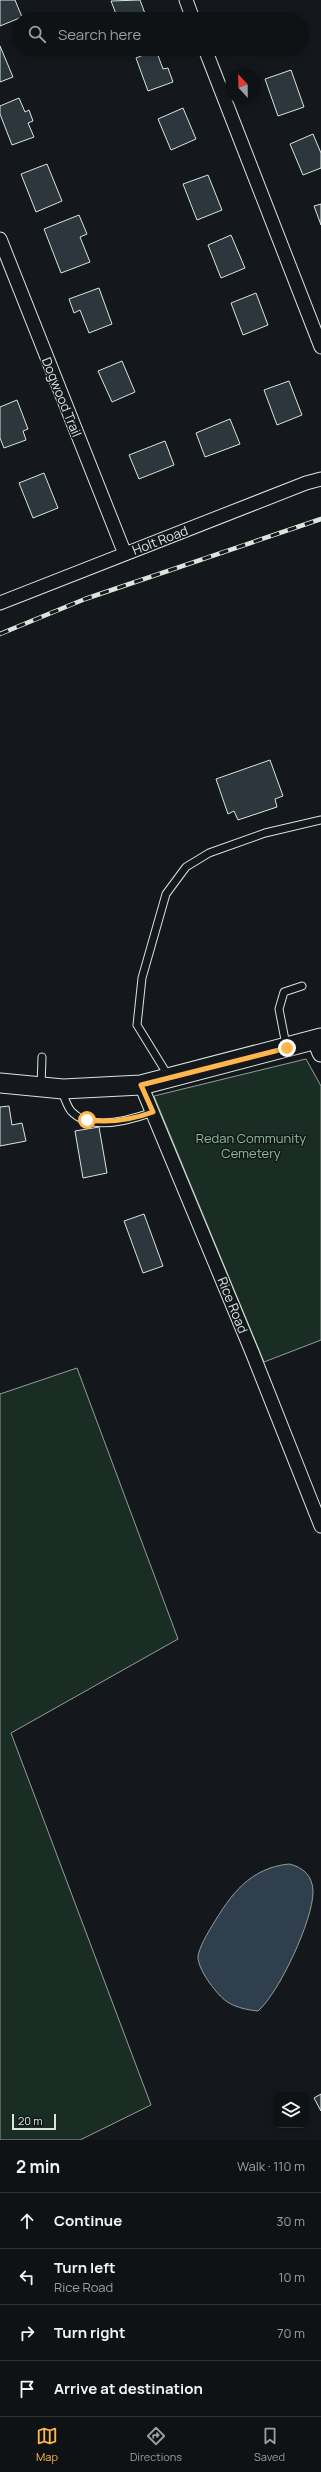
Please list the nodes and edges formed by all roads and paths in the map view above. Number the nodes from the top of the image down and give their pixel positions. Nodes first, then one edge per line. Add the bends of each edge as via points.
1 (186, 0) edge
2 (190, 12) edge
3 (208, 56) edge
4 (0, 240) edge
5 (321, 347) edge
6 (321, 479) edge
7 (125, 554) junction
8 (0, 603) edge
9 (321, 820) edge
10 (302, 986) dead end
11 (319, 1043) edge
12 (287, 1048) junction
13 (42, 1057) dead end
14 (171, 1079) junction
15 (0, 1082) edge
16 (141, 1085) junction
17 (41, 1087) junction
18 (61, 1089) junction
19 (153, 1112) junction
20 (321, 1526) edge

1 - 2 street
3 - 5 street
4 - 7 street, Dogwood Trail
6 - 7 street, Holt Road
7 - 8 street, Holt Road
9 - 14 lane via 265,833 209,853 186,867 166,894 142,978 137,1025
10 - 12 lane via 284,992 279,1009
11 - 12 main road
12 - 14 main road
13 - 17 lane
14 - 16 main road
15 - 17 main road
16 - 18 main road
16 - 19 street, Rice Road
17 - 18 main road
18 - 19 lane via 71,1111 87,1120 106,1122
19 - 20 street, Rice Road

